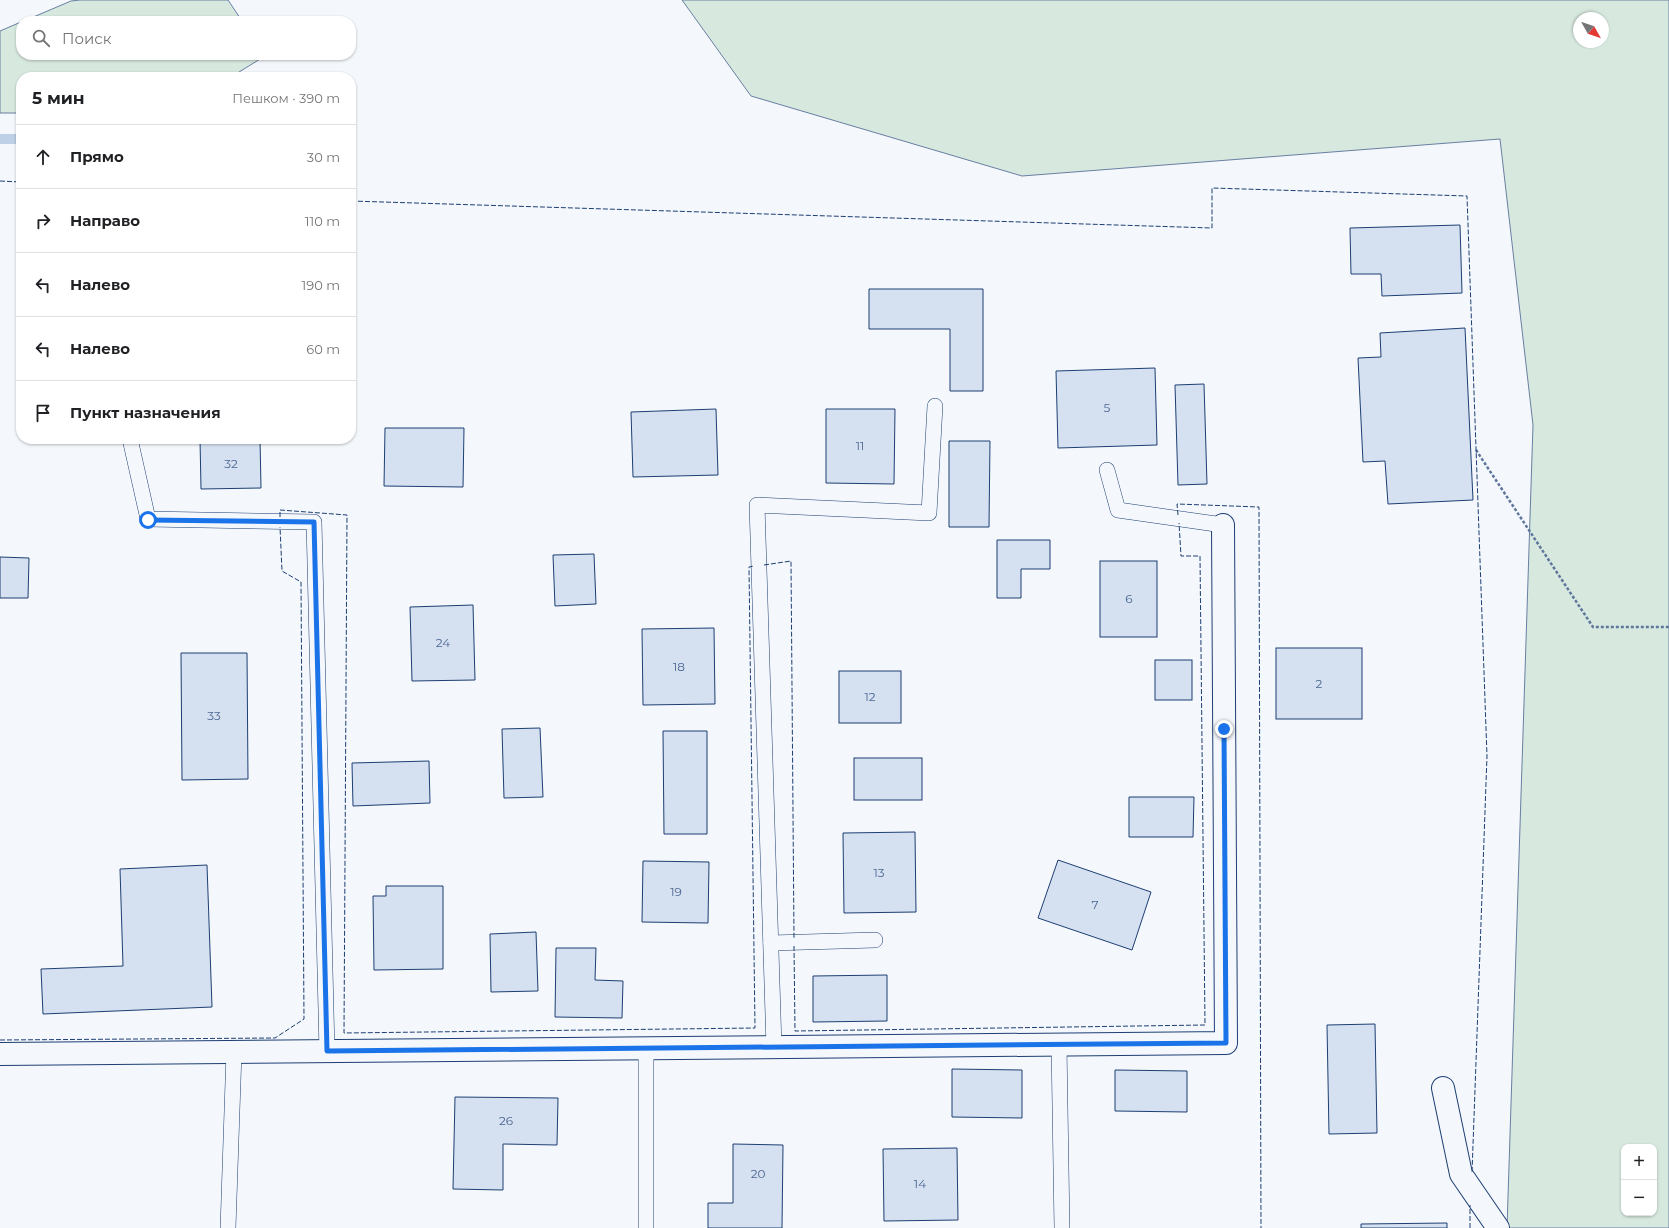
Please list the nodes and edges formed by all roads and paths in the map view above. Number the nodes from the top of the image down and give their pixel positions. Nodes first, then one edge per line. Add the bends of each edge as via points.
1 (935, 406) dead end
2 (131, 444) edge
3 (1476, 450) dead end
4 (1108, 470) dead end
5 (1223, 525) joint
6 (1669, 628) edge
7 (875, 940) dead end
8 (771, 943) junction
9 (1059, 1045) junction
10 (774, 1047) junction
11 (646, 1048) junction
12 (327, 1051) junction
13 (234, 1052) junction
14 (0, 1054) edge
15 (1443, 1088) dead end
16 (228, 1228) edge
17 (646, 1228) edge
18 (1062, 1228) edge
19 (1498, 1228) edge

1 - 8 lane via 928,513 757,505
2 - 12 lane via 148,520 314,522
3 - 6 path via 1593,627
4 - 5 lane via 1118,510
5 - 9 street via 1226,1043
7 - 8 lane
8 - 10 lane
9 - 10 street
9 - 18 lane
10 - 11 street
11 - 12 street
11 - 17 lane
12 - 13 street
13 - 14 street
13 - 16 lane
15 - 19 street via 1461,1174

